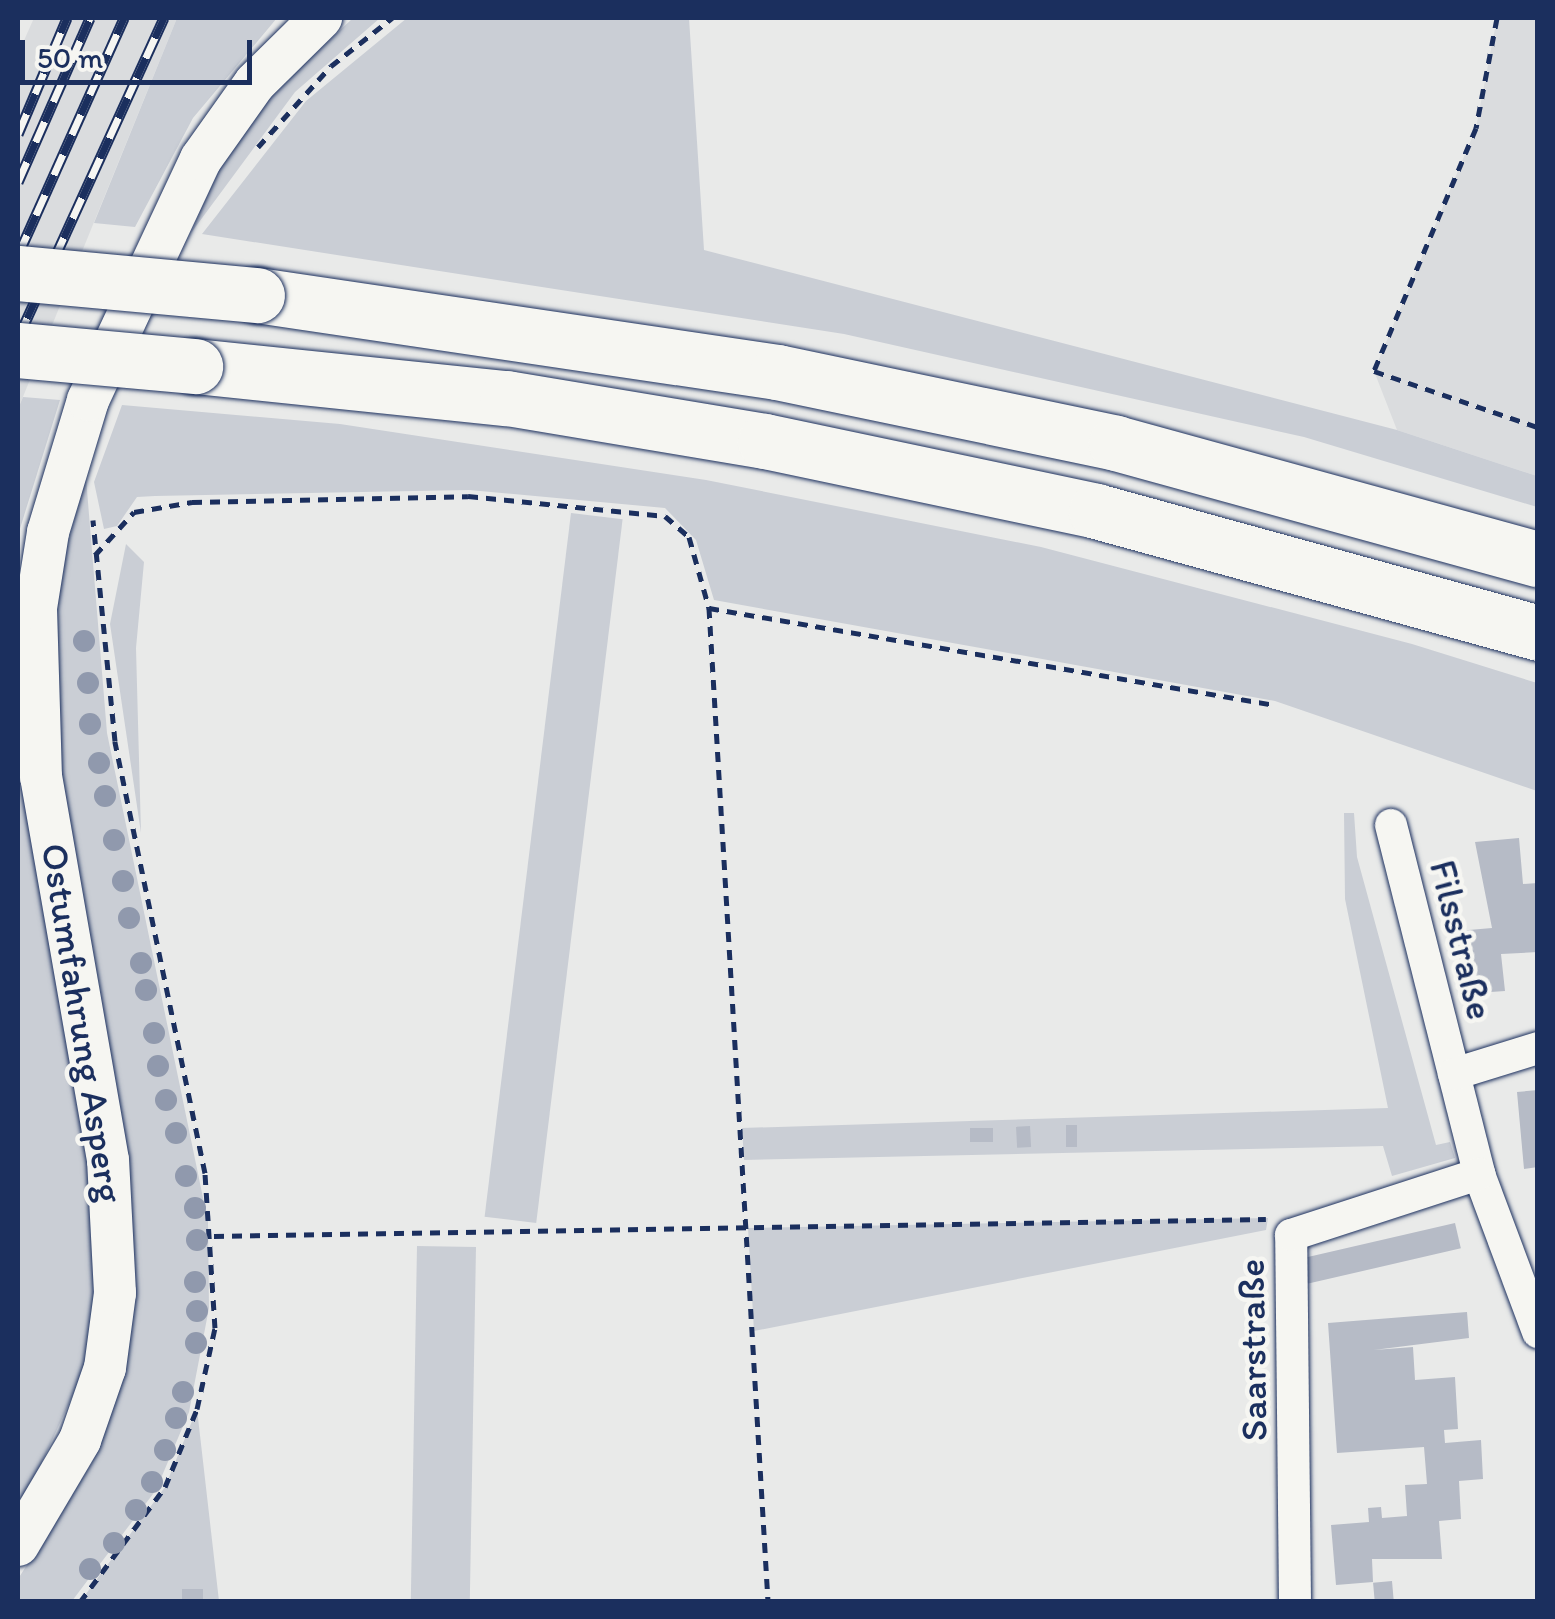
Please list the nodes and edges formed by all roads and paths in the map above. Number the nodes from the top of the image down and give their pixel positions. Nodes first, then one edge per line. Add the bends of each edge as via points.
1 (322, 18) edge
2 (392, 18) edge
3 (1497, 18) edge
4 (246, 164) dead end
5 (18, 274) edge
6 (18, 350) edge
7 (1538, 427) edge
8 (91, 500) dead end
9 (95, 555) junction
10 (1538, 559) edge
11 (709, 608) junction
12 (1538, 633) edge
13 (1275, 705) dead end
14 (1391, 825) dead end
15 (1538, 1048) edge
16 (1454, 1074) junction
17 (1479, 1174) junction
18 (748, 1228) junction
19 (1292, 1235) junction
20 (214, 1236) junction
21 (1538, 1332) edge
22 (18, 1545) edge
23 (80, 1602) edge
24 (768, 1602) edge
25 (1296, 1602) edge

1 - 22 street, Ostumfahrung Asperg via 254,83 193,174 88,400 48,532 36,608 42,777 108,1160 115,1293 94,1405
2 - 4 path via 331,66
3 - 7 path via 1476,128 1374,371
5 - 10 highway, bridge via 257,295 814,380 1116,443
6 - 12 highway, bridge via 507,398 765,440 1096,511
8 - 9 path
9 - 11 path via 150,504 468,496 666,516 688,537
9 - 20 path via 115,740
11 - 13 path
11 - 18 path
14 - 16 street, Filsstraße
15 - 16 street, Filsstraße
16 - 17 street, Filsstraße
17 - 19 street, Saarstraße
17 - 21 street, Filsstraße
18 - 19 path via 1268,1218
18 - 20 path
18 - 24 path
19 - 25 street, Saarstraße
20 - 23 path via 215,1328 198,1408 165,1487

